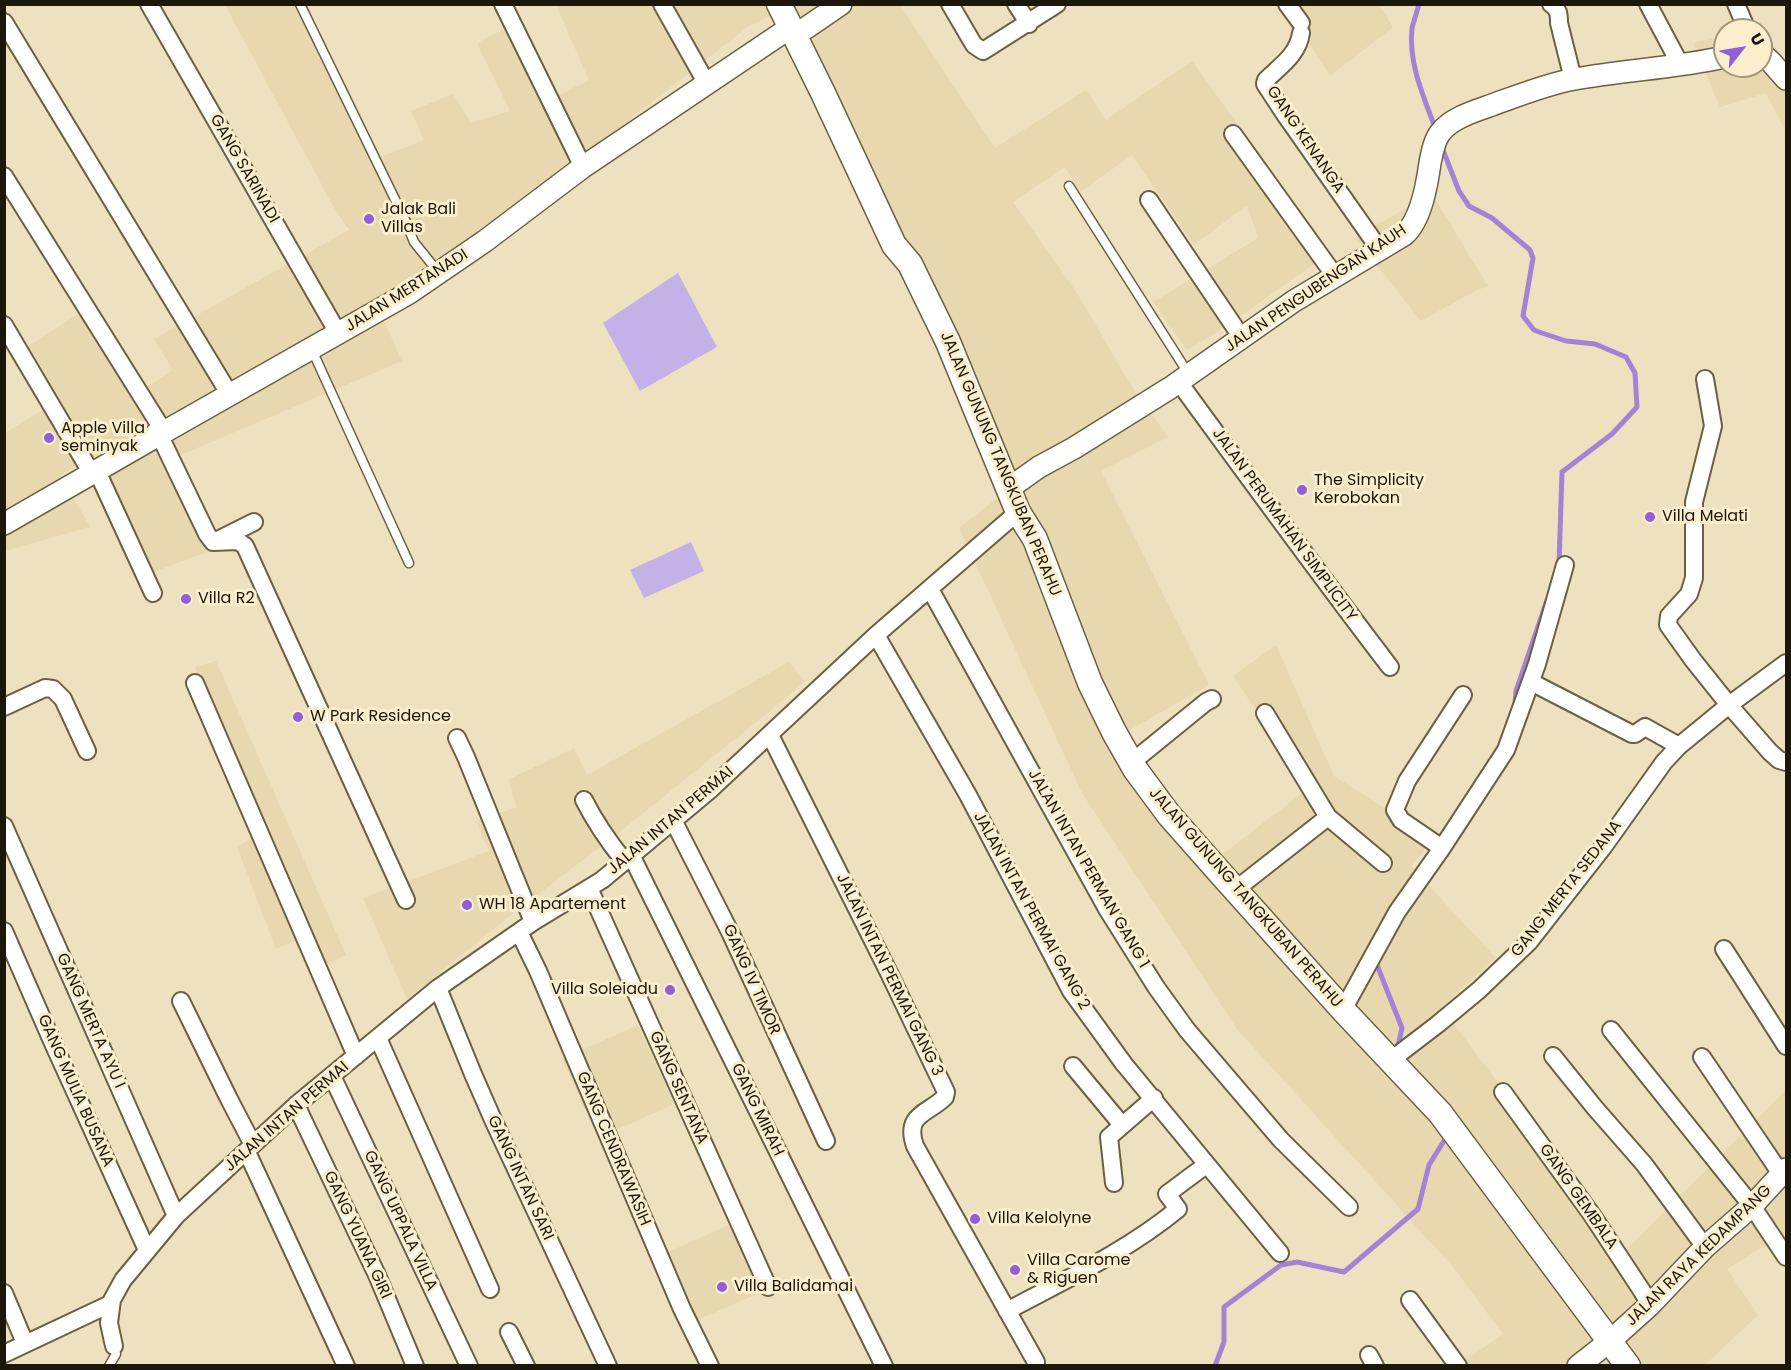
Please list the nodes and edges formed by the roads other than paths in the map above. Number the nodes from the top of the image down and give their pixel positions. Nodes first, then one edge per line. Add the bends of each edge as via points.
1 (149, 4) edge
2 (300, 4) edge
3 (503, 4) edge
4 (662, 4) edge
5 (779, 4) edge
6 (841, 4) edge
7 (950, 4) edge
8 (1016, 4) edge
9 (1057, 4) edge
10 (1287, 4) edge
11 (1551, 4) edge
12 (1648, 4) edge
13 (1736, 4) edge
14 (1742, 18) edge
15 (797, 20) edge
16 (4, 22) edge
17 (1029, 24) junction
18 (1713, 59) edge
19 (1773, 63) edge
20 (1681, 66) junction
21 (1573, 79) junction
22 (1786, 79) edge
23 (707, 84) junction
24 (1233, 134) dead end
25 (582, 168) junction
26 (4, 176) edge
27 (1069, 186) dead end
28 (1149, 200) dead end
29 (1380, 250) junction
30 (439, 273) junction
31 (1335, 276) junction
32 (4, 325) edge
33 (338, 333) junction
34 (1242, 338) junction
35 (312, 349) junction
36 (1183, 378) junction
37 (1705, 379) dead end
38 (230, 395) junction
39 (161, 432) junction
40 (94, 473) junction
41 (1008, 489) junction
42 (1018, 512) junction
43 (254, 522) dead end
44 (5, 523) edge
45 (213, 542) junction
46 (409, 563) dead end
47 (1565, 565) dead end
48 (930, 589) junction
49 (153, 593) dead end
50 (876, 635) junction
51 (1786, 663) edge
52 (1390, 667) dead end
53 (1532, 682) junction
54 (195, 683) dead end
55 (1463, 695) dead end
56 (1212, 699) dead end
57 (1729, 705) junction
58 (4, 707) edge
59 (1265, 713) dead end
60 (770, 735) junction
61 (457, 738) dead end
62 (1680, 746) junction
63 (87, 751) dead end
64 (1131, 762) junction
65 (1786, 762) edge
66 (584, 800) dead end
67 (1328, 816) junction
68 (673, 820) junction
69 (4, 826) edge
70 (1442, 848) junction
71 (627, 858) junction
72 (1383, 863) dead end
73 (589, 888) junction
74 (1235, 890) junction
75 (406, 900) dead end
76 (533, 922) junction
77 (4, 931) edge
78 (519, 932) junction
79 (1724, 949) dead end
80 (438, 988) junction
81 (181, 1001) dead end
82 (1343, 1010) junction
83 (1611, 1030) dead end
84 (378, 1038) junction
85 (1786, 1046) edge
86 (356, 1056) junction
87 (1553, 1056) dead end
88 (1702, 1057) dead end
89 (1391, 1060) junction
90 (1073, 1066) dead end
91 (332, 1076) junction
92 (1503, 1092) dead end
93 (1154, 1098) junction
94 (296, 1106) junction
95 (1122, 1125) junction
96 (826, 1141) dead end
97 (250, 1148) junction
98 (1206, 1165) junction
99 (1784, 1171) edge
100 (1114, 1183) dead end
101 (1752, 1206) junction
102 (1349, 1207) dead end
103 (176, 1216) junction
104 (1705, 1247) junction
105 (147, 1250) junction
106 (1280, 1253) dead end
107 (1786, 1257) edge
108 (768, 1287) dead end
109 (490, 1289) dead end
110 (4, 1293) edge
111 (1410, 1300) dead end
112 (110, 1304) junction
113 (1650, 1305) junction
114 (1007, 1311) junction
115 (510, 1332) dead end
116 (1610, 1341) junction
117 (26, 1343) junction
118 (115, 1350) junction
119 (4, 1354) edge
120 (1036, 1362) dead end
121 (110, 1365) edge
122 (121, 1365) edge
123 (346, 1365) edge
124 (415, 1365) edge
125 (469, 1365) edge
126 (526, 1365) edge
127 (608, 1365) edge
128 (710, 1365) edge
129 (884, 1365) edge
130 (1458, 1365) edge
131 (1578, 1365) edge
132 (1628, 1365) edge

1 - 33 street, GANG SARINADI
2 - 30 lane via 414,242
3 - 25 street
4 - 23 street
5 - 15 main road, JALAN GUNUNG TANGKUBAN PERAHU
6 - 15 street, JALAN MERTANADI
7 - 17 street via 974,45 983,51
8 - 17 street
9 - 17 street
10 - 29 street, GANG KENANGA via 1301,28 1300,39 1286,63 1265,84
11 - 21 street via 1559,15
12 - 20 street
13 - 14 street
15 - 23 street, JALAN MERTANADI
15 - 41 main road, JALAN GUNUNG TANGKUBAN PERAHU via 832,77
16 - 38 street
18 - 20 street, JALAN PENGUBENGAN KAUH
19 - 22 street
20 - 21 street, JALAN PENGUBENGAN KAUH
21 - 29 street, JALAN PENGUBENGAN KAUH via 1477,110 1447,126 1437,137 1426,186 1411,227
23 - 25 street, JALAN MERTANADI
24 - 31 street
25 - 30 street, JALAN MERTANADI
26 - 39 street
27 - 36 lane
28 - 34 street
29 - 31 street, JALAN PENGUBENGAN KAUH
30 - 33 street, JALAN MERTANADI
31 - 34 street, JALAN PENGUBENGAN KAUH
32 - 40 street
33 - 35 street, JALAN MERTANADI
34 - 36 street, JALAN PENGUBENGAN KAUH
35 - 38 street, JALAN MERTANADI
35 - 46 lane
36 - 41 street, JALAN PENGUBENGAN KAUH
36 - 52 street, JALAN PERUMAHAN SIMPLICITY via 1318,574
37 - 57 street via 1713,426 1694,502 1694,578 1689,594 1668,622
38 - 39 street, JALAN MERTANADI
39 - 40 street, JALAN MERTANADI
39 - 45 street
40 - 44 street, JALAN MERTANADI
40 - 49 street
41 - 42 main road, JALAN GUNUNG TANGKUBAN PERAHU
42 - 48 street, JALAN INTAN PERMAI
42 - 64 main road, JALAN GUNUNG TANGKUBAN PERAHU via 1035,539 1090,683
43 - 45 street
45 - 75 street via 238,541 245,546
47 - 53 street
48 - 50 street, JALAN INTAN PERMAI
48 - 102 street, JALAN INTAN PERMAN GANG 1 via 1107,909 1156,987 1187,1030 1281,1140
50 - 60 street, JALAN INTAN PERMAI
50 - 93 street, JALAN INTAN PERMAI GANG 2 via 968,795 1071,991
51 - 57 street, GANG MERTA SEDANA
53 - 62 street via 1632,734 1645,727
53 - 70 street via 1506,750
54 - 86 street
55 - 70 street via 1407,781 1395,810 1401,820
56 - 64 street
57 - 62 street, GANG MERTA SEDANA
57 - 65 street via 1770,752
58 - 63 street via 45,688 52,689 63,699
59 - 67 street
60 - 68 street, JALAN INTAN PERMAI
60 - 114 street, JALAN INTAN PERMAI GANG 3 via 946,1092 940,1102 918,1116 912,1137
61 - 76 street
62 - 89 street, GANG MERTA SEDANA via 1529,942 1479,990
64 - 74 main road, JALAN GUNUNG TANGKUBAN PERAHU via 1169,815
66 - 71 street, GANG MIRAH via 608,841
67 - 72 street
67 - 74 street
68 - 71 street, JALAN INTAN PERMAI
68 - 96 street, GANG IV TIMOR via 730,932
69 - 103 street, GANG MERTA AYU I
70 - 82 street via 1397,912
71 - 73 street, JALAN INTAN PERMAI
71 - 129 street, GANG MIRAH
73 - 76 street, JALAN INTAN PERMAI
73 - 108 street, GANG SENTANA
74 - 82 main road, JALAN GUNUNG TANGKUBAN PERAHU
76 - 78 street, JALAN INTAN PERMAI
77 - 105 street, GANG MULIA BUSANA
78 - 80 street, JALAN INTAN PERMAI
78 - 128 street, GANG CENDRAWASIH via 682,1309
79 - 85 street
80 - 84 street, JALAN INTAN PERMAI
80 - 127 street, GANG INTAN SARI via 494,1122
81 - 97 street
82 - 89 main road, JALAN GUNUNG TANGKUBAN PERAHU
83 - 101 street
84 - 86 street, JALAN INTAN PERMAI
84 - 109 street
86 - 91 street, JALAN INTAN PERMAI
87 - 104 street via 1644,1164
88 - 99 street
89 - 116 main road, JALAN GUNUNG TANGKUBAN PERAHU via 1440,1113
90 - 95 street
91 - 94 street, JALAN INTAN PERMAI
91 - 125 street, GANG UPPALA VILLA
92 - 113 street, GANG GEMBALA via 1592,1215
93 - 95 street
93 - 98 street, JALAN INTAN PERMAI GANG 2
94 - 97 street, JALAN INTAN PERMAI
94 - 124 street, GANG YUANA GIRI
95 - 100 street via 1109,1137
97 - 103 street, JALAN INTAN PERMAI
97 - 123 street
98 - 106 street, JALAN INTAN PERMAI GANG 2
98 - 114 street via 1167,1194 1179,1209 1156,1226
99 - 101 street, JALAN RAYA KEDAMPANG
101 - 104 street, JALAN RAYA KEDAMPANG
101 - 107 street
103 - 105 street, JALAN INTAN PERMAI
104 - 113 street, JALAN RAYA KEDAMPANG
105 - 112 street, JALAN INTAN PERMAI
110 - 117 street
111 - 130 street
112 - 117 street
112 - 118 street via 109,1323
113 - 116 street, JALAN RAYA KEDAMPANG
114 - 120 street, JALAN INTAN PERMAI GANG 3
115 - 126 street
116 - 131 street
116 - 132 main road, JALAN GUNUNG TANGKUBAN PERAHU
117 - 119 street
118 - 121 lane
118 - 122 lane

